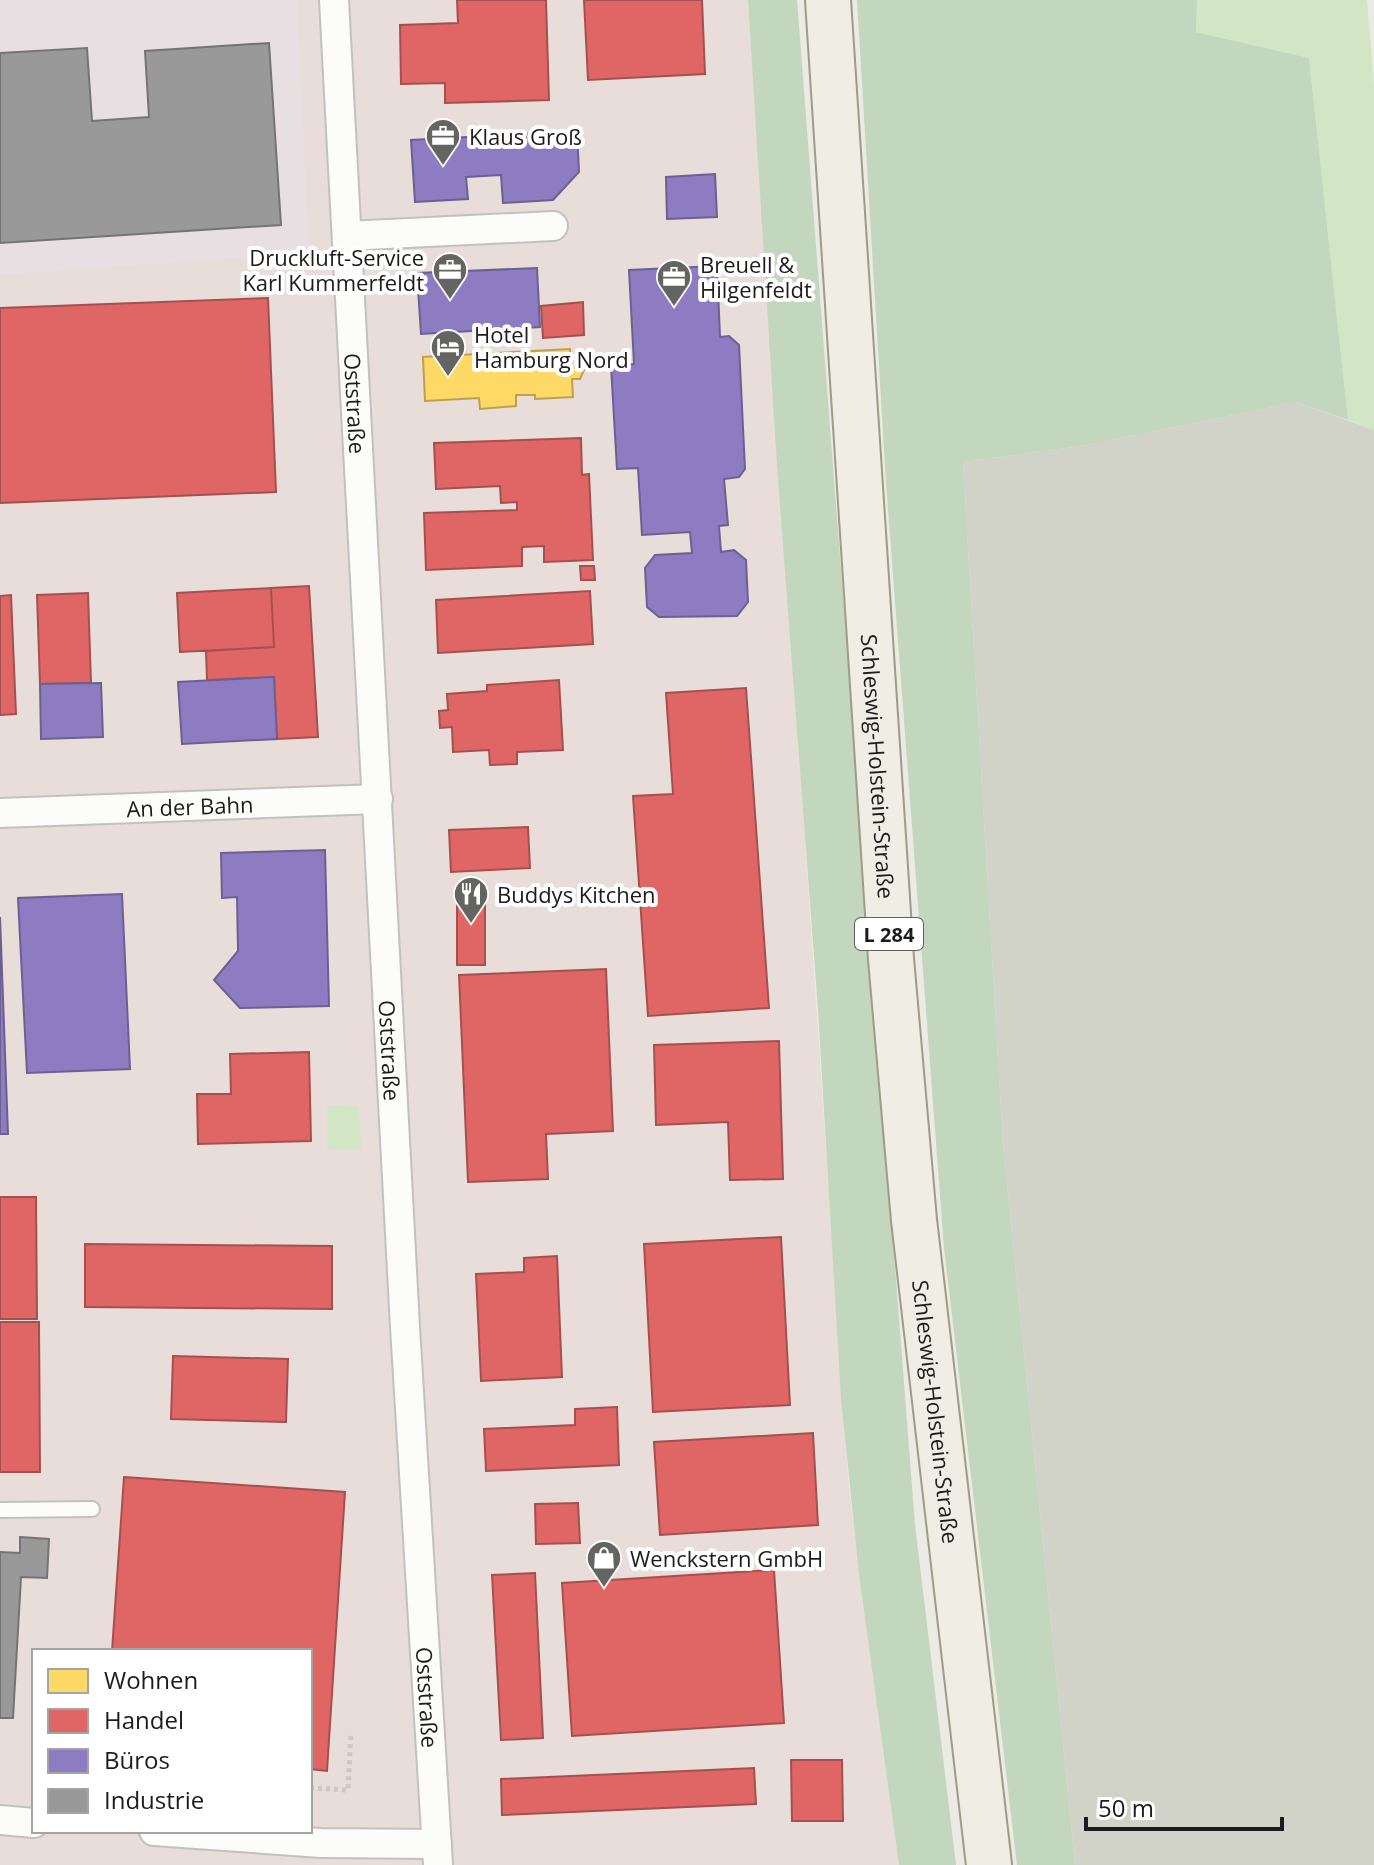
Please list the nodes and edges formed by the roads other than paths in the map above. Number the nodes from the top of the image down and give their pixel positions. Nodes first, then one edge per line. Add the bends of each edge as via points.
1 (334, 0) edge
2 (828, 0) edge
3 (553, 226) dead end
4 (347, 236) junction
5 (378, 799) junction
6 (0, 813) edge
7 (92, 1509) dead end
8 (0, 1510) edge
9 (0, 1820) edge
10 (32, 1823) edge
11 (182, 1833) edge
12 (438, 1854) edge
13 (989, 1865) edge

1 - 4 street, Oststraße
2 - 13 main road, Schleswig-Holstein-Straße / L 284 via 891,959 914,1220
3 - 4 street
4 - 5 street, Oststraße
5 - 6 street, An der Bahn
5 - 12 street, Oststraße
7 - 8 lane
9 - 10 street
11 - 12 street

